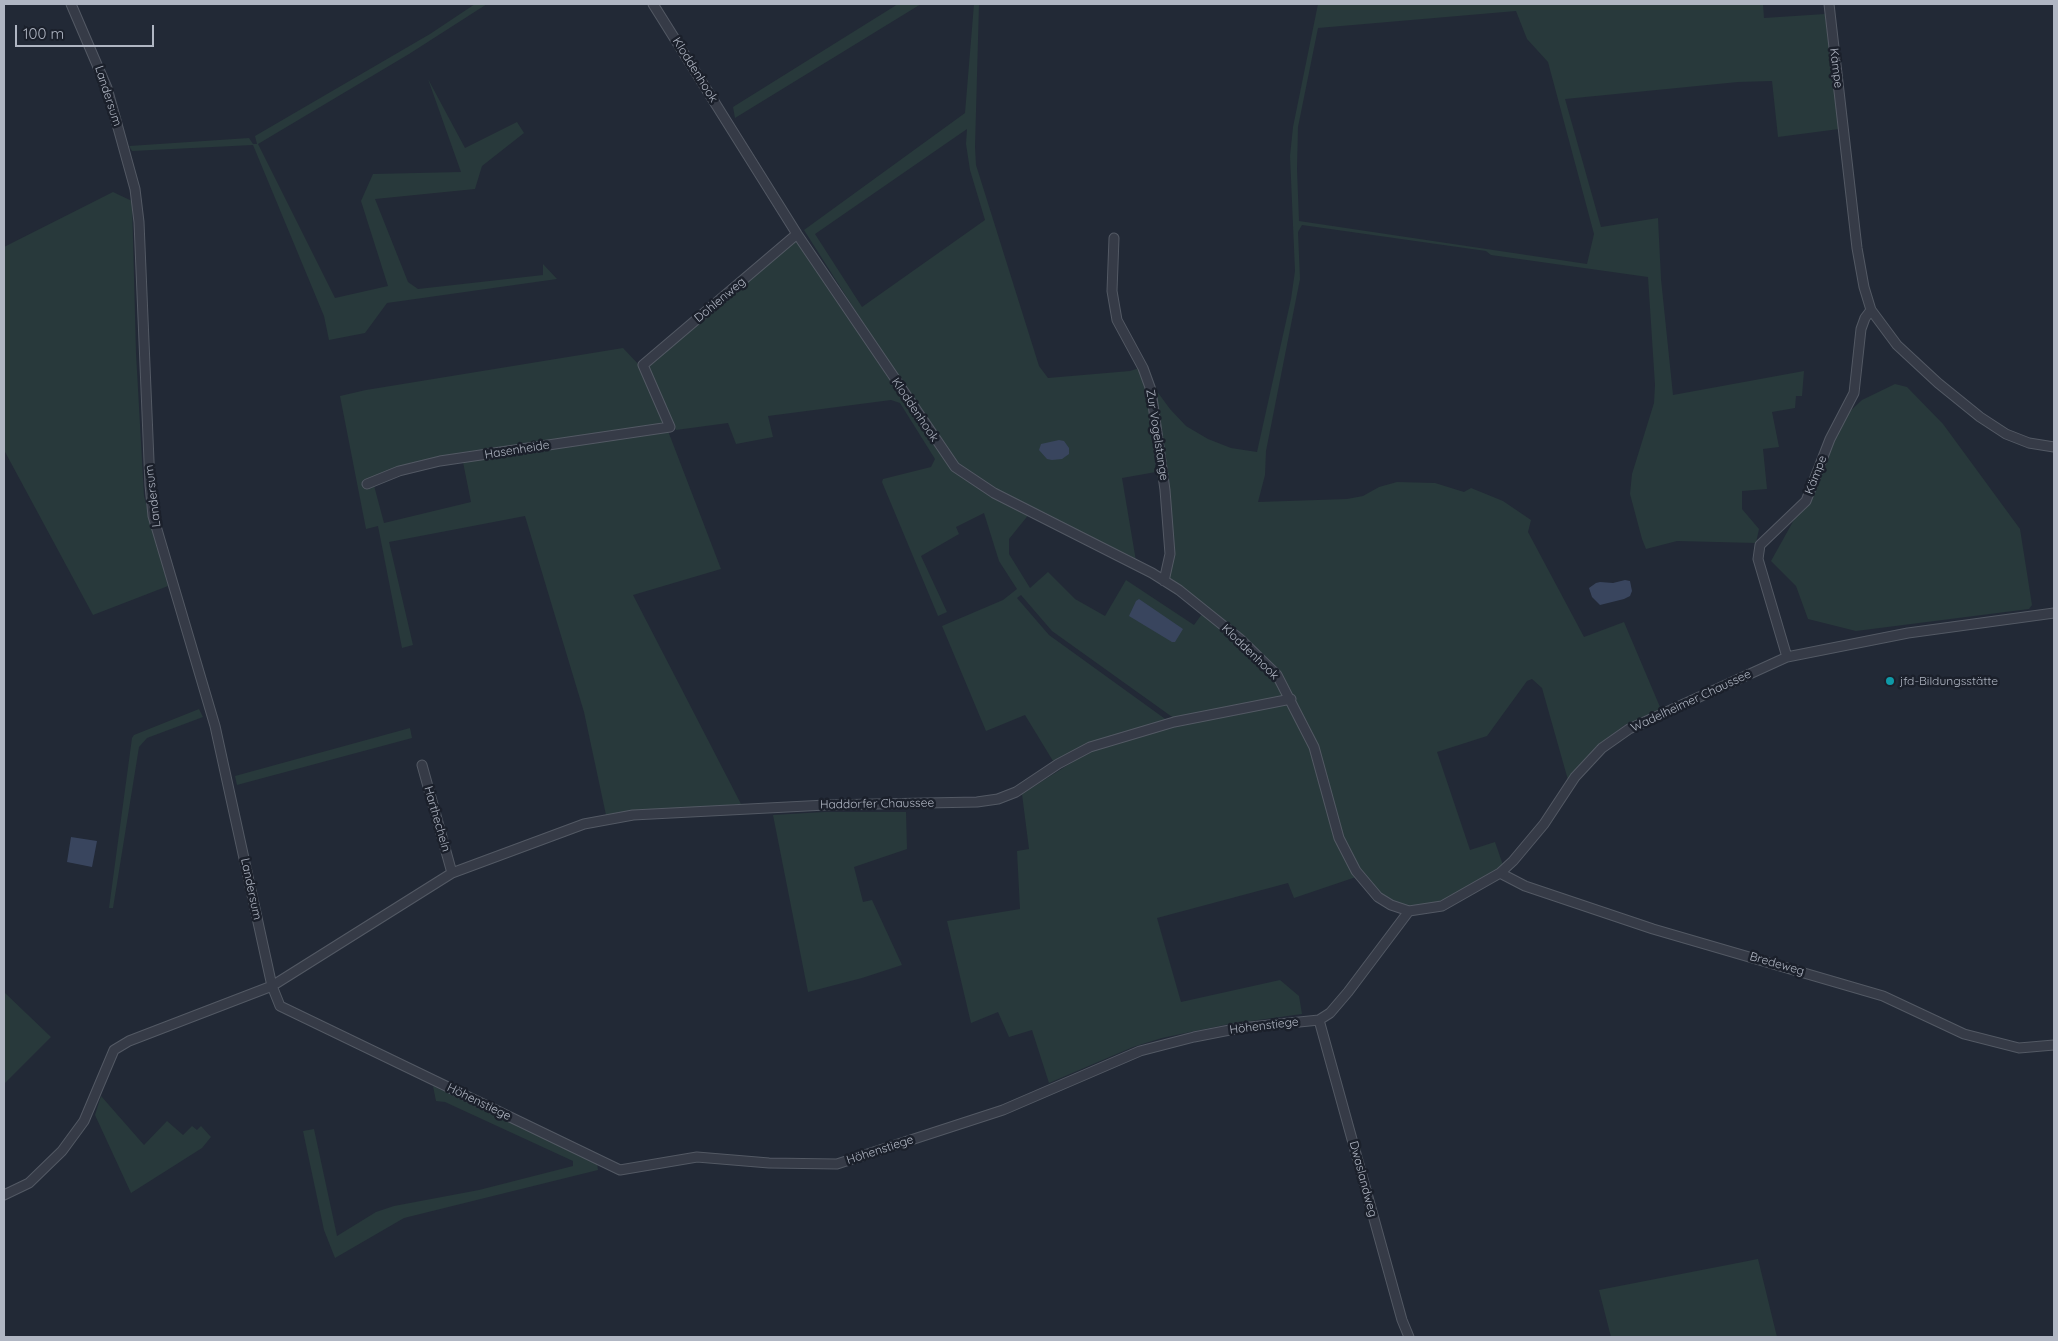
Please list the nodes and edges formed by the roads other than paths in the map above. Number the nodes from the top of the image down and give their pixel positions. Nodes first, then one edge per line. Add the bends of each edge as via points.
1 (71, 4) edge
2 (653, 4) edge
3 (1829, 4) edge
4 (797, 234) junction
5 (1114, 238) dead end
6 (1871, 310) junction
7 (670, 426) joint
8 (2054, 447) edge
9 (367, 484) dead end
10 (1164, 581) junction
11 (2054, 613) edge
12 (1787, 657) junction
13 (1291, 699) junction
14 (422, 765) dead end
15 (452, 873) junction
16 (1500, 873) junction
17 (1409, 911) junction
18 (272, 986) junction
19 (1319, 1020) junction
20 (2054, 1045) edge
21 (4, 1196) edge
22 (1409, 1337) edge

1 - 18 street, Landersum via 107,88 135,189 153,516 216,726
2 - 4 street, Kloddenhook
3 - 6 street, Kämpe via 1857,248
4 - 7 street, Dohlenweg via 643,365
4 - 10 street, Kloddenhook via 955,467 994,493
5 - 10 street, Zur Vogelstange via 1112,292 1117,320 1143,368 1153,399 1170,554
6 - 8 street, Kämpe via 1896,345 1980,417 2006,434
6 - 12 street, Kämpe via 1861,329 1854,393 1830,440 1806,501 1760,545 1758,559
7 - 9 street, Hasenheide via 440,462 399,471
10 - 13 street, Kloddenhook via 1240,639 1277,675
11 - 12 street, Wadelheimer Chaussee via 1908,634
12 - 16 street, Wadelheimer Chaussee via 1629,729 1602,748 1575,777 1544,824
13 - 15 street, Haddorfer Chaussee via 1174,722 1090,747 1016,792 998,799 634,815 584,824
13 - 17 street via 1314,747 1339,838 1356,871 1378,897
14 - 15 street, Harthecheln
15 - 18 street
16 - 17 street, Wadelheimer Chaussee via 1442,906
16 - 20 street, Bredeweg via 1525,886 1653,929 1883,996 1964,1034 2019,1048
17 - 19 street via 1348,992 1330,1013
18 - 19 street, Höhenstiege via 280,1006 620,1170 698,1157 837,1164 1003,1110 1147,1049 1240,1028
18 - 21 street via 129,1041 114,1050 84,1121 62,1152 29,1183
19 - 22 street, Dwaslandweg

